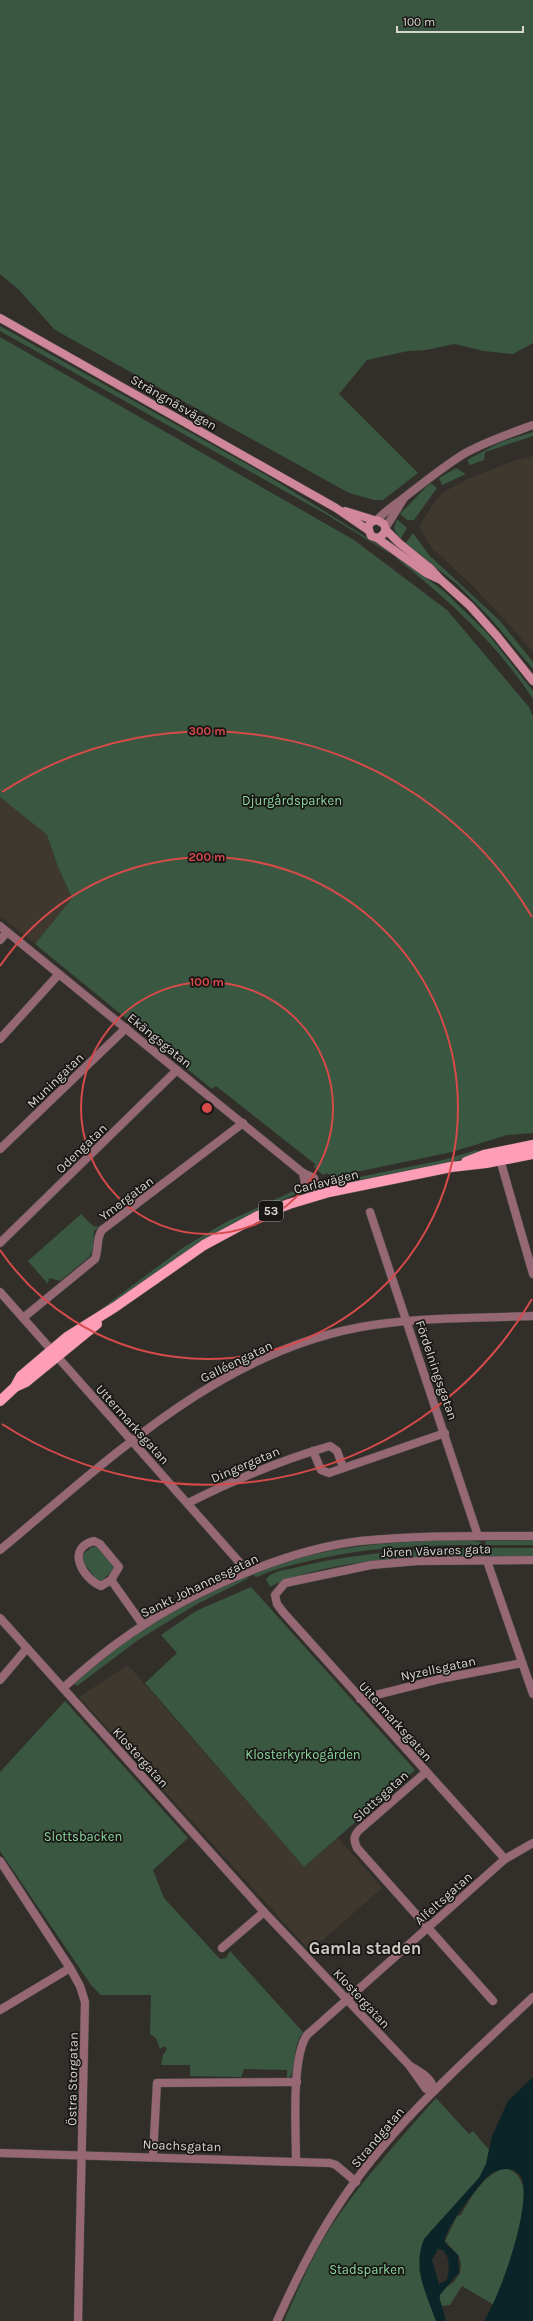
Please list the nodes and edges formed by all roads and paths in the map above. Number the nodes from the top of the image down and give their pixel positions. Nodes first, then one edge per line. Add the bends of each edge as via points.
1 (0, 318) edge
2 (533, 425) edge
3 (404, 498) junction
4 (336, 508) junction
5 (375, 520) junction
6 (386, 528) junction
7 (368, 530) junction
8 (377, 538) junction
9 (440, 579) junction
10 (533, 681) edge
11 (0, 926) edge
12 (7, 932) junction
13 (0, 940) edge
14 (59, 974) junction
15 (126, 1028) junction
16 (0, 1039) edge
17 (177, 1070) junction
18 (243, 1123) junction
19 (533, 1145) edge
20 (0, 1149) edge
21 (533, 1154) edge
22 (499, 1156) junction
23 (313, 1196) junction
24 (370, 1212) dead end
25 (0, 1243) edge
26 (533, 1274) edge
27 (0, 1292) edge
28 (533, 1316) edge
29 (23, 1318) junction
30 (408, 1322) junction
31 (54, 1353) junction
32 (0, 1400) edge
33 (445, 1433) junction
34 (132, 1442) junction
35 (313, 1451) junction
36 (343, 1467) junction
37 (188, 1503) junction
38 (478, 1536) junction
39 (533, 1536) edge
40 (0, 1550) edge
41 (533, 1560) edge
42 (488, 1561) junction
43 (248, 1572) junction
44 (110, 1580) junction
45 (275, 1595) joint
46 (0, 1618) edge
47 (143, 1625) junction
48 (27, 1648) junction
49 (522, 1662) junction
50 (0, 1680) edge
51 (63, 1688) junction
52 (533, 1694) edge
53 (360, 1699) junction
54 (426, 1772) junction
55 (533, 1843) edge
56 (505, 1859) junction
57 (0, 1862) edge
58 (264, 1912) junction
59 (428, 1927) junction
60 (222, 1948) dead end
61 (70, 1968) junction
62 (533, 1997) edge
63 (347, 2001) junction
64 (493, 2001) dead end
65 (0, 2010) edge
66 (296, 2082) junction
67 (434, 2091) junction
68 (0, 2153) edge
69 (83, 2155) junction
70 (153, 2156) junction
71 (296, 2161) junction
72 (356, 2182) junction
73 (78, 2321) edge
74 (277, 2321) edge

1 - 4 main road, Strängnäsvägen
2 - 3 street via 463,454 427,478
3 - 5 street via 396,501
3 - 6 street
4 - 5 main road, Strängnäsvägen
4 - 7 main road, Strängnäsvägen
5 - 6 main road via 382,522
5 - 7 main road via 369,524
6 - 8 main road via 383,535
6 - 9 main road via 400,544
7 - 8 main road via 371,536
8 - 9 main road via 426,573
9 - 10 main road via 470,606
11 - 12 street, Ekängsgatan
12 - 13 street
12 - 14 street, Ekängsgatan
14 - 15 street, Ekängsgatan
14 - 16 street
15 - 17 street, Ekängsgatan
15 - 20 street, Muningatan
17 - 18 street, Ekängsgatan
17 - 25 street, Odengatan
18 - 23 street, Ekängsgatan via 303,1173 306,1188
18 - 29 street, Ymergatan via 102,1230 95,1259
19 - 22 main road, Carlavägen / 53
21 - 22 main road, Carlavägen / 53
22 - 23 main road, Carlavägen / 53
22 - 26 street
23 - 31 main road, Carlavägen / 53 via 258,1216 229,1230 162,1273
24 - 30 street, Fördelningsgatan
27 - 29 street, Uttermarksgatan
28 - 30 street, Galléengatan
29 - 31 street, Uttermarksgatan
30 - 33 street, Fördelningsgatan
30 - 34 street, Galléengatan via 373,1325 334,1333 294,1346 196,1394
31 - 32 main road, Carlavägen / 53 via 21,1376 15,1387
31 - 34 street, Uttermarksgatan
33 - 36 street
33 - 38 street, Fördelningsgatan
34 - 37 street, Uttermarksgatan
34 - 40 street, Galléengatan
35 - 36 street, Dingergatan via 334,1447
35 - 36 street via 321,1470 325,1473
35 - 37 street, Dingergatan via 226,1484
37 - 43 street, Uttermarksgatan
38 - 39 street, Sankt Johannesgatan
38 - 43 street, Sankt Johannesgatan via 413,1537 359,1542 306,1552
41 - 42 street, Jören Vävares gata
42 - 45 street, Jören Vävares gata via 371,1564 285,1584
42 - 49 street
43 - 47 street, Sankt Johannesgatan
44 - 44 street via 119,1567 100,1544 90,1542 77,1555 78,1562 96,1584 101,1586
44 - 47 street
45 - 53 street, Uttermarksgatan via 277,1604 283,1612
46 - 48 street, Klostergatan
47 - 51 street, Sankt Johannesgatan via 118,1642
48 - 50 street
48 - 51 street, Klostergatan
49 - 52 street
49 - 53 street, Nyzellsgatan
51 - 58 street, Klostergatan
53 - 54 street, Uttermarksgatan
54 - 56 street, Uttermarksgatan
54 - 59 street, Slottsgatan via 358,1830 354,1841 357,1848
55 - 56 street, Alfeltsgatan
56 - 59 street, Alfeltsgatan
57 - 61 street, Östra Storgatan
58 - 60 street
58 - 63 street, Klostergatan
59 - 63 street, Alfeltsgatan
59 - 64 street
61 - 65 street
61 - 69 street, Östra Storgatan via 85,2002
62 - 67 street, Strandgatan
63 - 66 street, Alfeltsgatan via 302,2042
63 - 67 street, Klostergatan via 409,2065 428,2077 433,2083
66 - 70 street via 157,2083
66 - 71 street, Alfeltsgatan
67 - 72 street, Strandgatan via 398,2129
68 - 69 street, Noachsgatan
69 - 70 street, Noachsgatan
69 - 73 street, Östra Storgatan
70 - 71 street, Noachsgatan
71 - 72 street, Noachsgatan via 336,2165
72 - 74 street, Strandgatan via 312,2248

